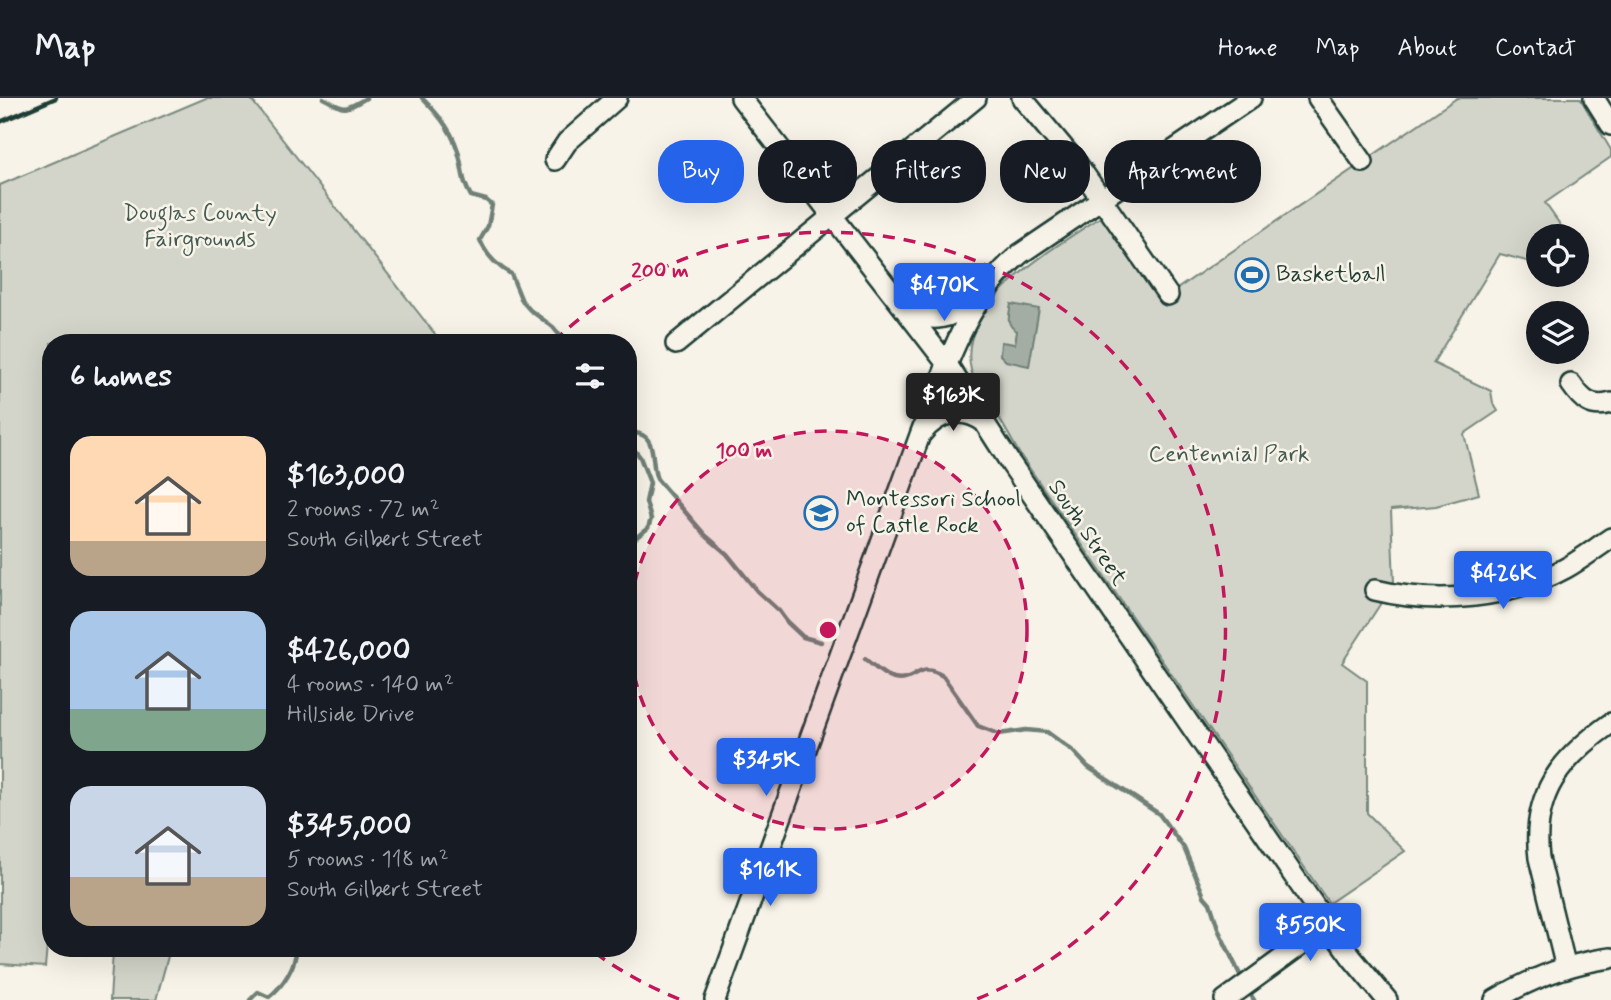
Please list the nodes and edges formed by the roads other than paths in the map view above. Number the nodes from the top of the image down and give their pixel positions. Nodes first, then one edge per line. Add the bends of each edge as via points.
1 (617, 98) edge
2 (741, 98) edge
3 (976, 98) edge
4 (1022, 98) edge
5 (1251, 98) edge
6 (1318, 98) edge
7 (1594, 98) edge
8 (1611, 123) edge
9 (555, 160) dead end
10 (1363, 162) dead end
11 (1103, 199) junction
12 (831, 214) junction
13 (1168, 295) dead end
14 (977, 301) junction
15 (905, 309) junction
16 (676, 344) dead end
17 (947, 364) junction
18 (1571, 384) dead end
19 (1611, 403) edge
20 (985, 423) junction
21 (920, 435) junction
22 (1610, 539) edge
23 (1375, 590) dead end
24 (1611, 723) edge
25 (1328, 925) junction
26 (1611, 958) edge
27 (1566, 968) junction
28 (715, 1000) edge
29 (1226, 1000) edge
30 (1387, 1000) edge
31 (1494, 1000) edge

1 - 9 street via 567,142
2 - 12 street, South Street
3 - 12 street
4 - 11 street
5 - 11 street
6 - 10 street
7 - 8 street
11 - 13 street
11 - 14 street via 1020,254
12 - 15 street, South Street
12 - 16 street
14 - 15 street via 935,319
14 - 17 street
15 - 17 street, South Street
17 - 20 street, South Street
17 - 21 street
18 - 19 street via 1589,404
20 - 21 street via 954,412 938,417
20 - 25 street, South Street
21 - 28 street
22 - 23 street via 1564,569 1498,591 1447,597
24 - 27 street via 1564,763 1544,795 1539,813 1539,859
25 - 29 street
25 - 30 street, South Street
26 - 27 street
27 - 31 street

